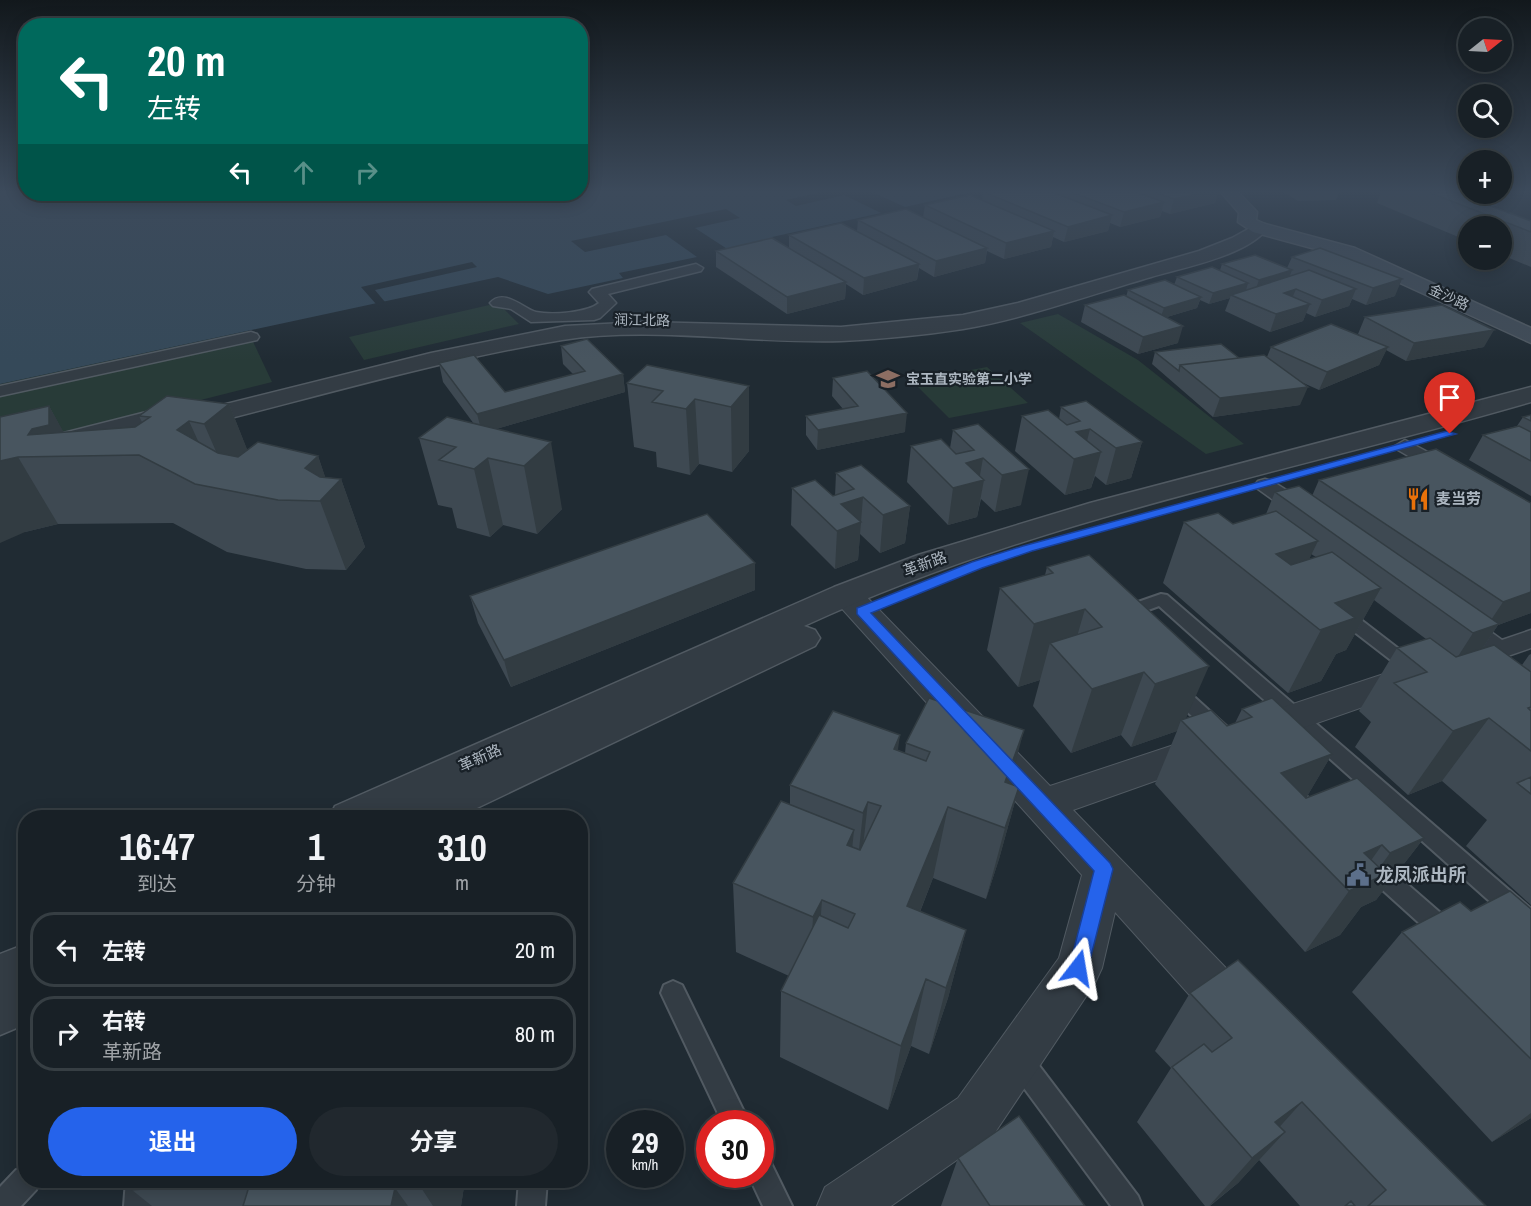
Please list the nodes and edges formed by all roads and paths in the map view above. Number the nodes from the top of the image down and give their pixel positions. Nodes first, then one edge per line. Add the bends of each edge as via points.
1 (1197, 248) edge
2 (1223, 248) edge
3 (1336, 248) edge
4 (1363, 248) edge
5 (696, 268) dead end
6 (498, 303) dead end
7 (1531, 325) edge
8 (1531, 336) edge
9 (250, 337) dead end
10 (0, 391) edge
11 (1531, 394) edge
12 (1531, 411) edge
13 (1405, 446) junction
14 (0, 457) edge
15 (0, 469) edge
16 (1463, 480) edge
17 (1265, 485) junction
18 (1324, 526) edge
19 (1327, 601) edge
20 (854, 603) junction
21 (1441, 609) edge
22 (1531, 639) edge
23 (1424, 677) joint
24 (1294, 717) junction
25 (1229, 740) junction
26 (1043, 804) junction
27 (369, 810) edge
28 (431, 810) edge
29 (1104, 869) junction
30 (18, 970) edge
31 (0, 978) edge
32 (673, 993) dead end
33 (18, 1003) edge
34 (0, 1011) edge
35 (1264, 1042) edge
36 (1016, 1057) junction
37 (730, 1110) edge
38 (19, 1188) edge
39 (139, 1188) edge
40 (532, 1188) edge
41 (769, 1188) edge
42 (2, 1206) edge
43 (138, 1206) edge
44 (531, 1206) edge
45 (778, 1206) edge
46 (844, 1206) edge
47 (1128, 1206) edge

1 - 14 street, 润江北路 via 960,313 843,325 618,319 532,324 435,345
2 - 15 street, 润江北路 via 963,322 842,334 633,328 543,336
3 - 8 main road, 金沙路
4 - 7 main road, 金沙路
5 - 6 street via 597,292 608,303 594,315 531,317 515,305
9 - 10 street
11 - 20 street, 革新路 via 1006,537 921,565
12 - 13 street, 革新路
13 - 16 street
13 - 17 street, 革新路
17 - 18 street
17 - 20 street, 革新路 via 1028,549
19 - 23 lane
20 - 26 street
20 - 27 street, 革新路
20 - 28 street, 革新路
21 - 22 street via 1499,650
23 - 24 street
24 - 25 street
24 - 25 lane via 1161,599 1101,621
24 - 25 lane via 1525,918 1457,942
25 - 26 street
26 - 29 street
29 - 35 street
29 - 36 street via 1078,968
30 - 31 street
32 - 37 lane
33 - 34 street
36 - 46 street via 976,1116
36 - 47 lane
38 - 42 lane
39 - 43 lane
40 - 44 lane
41 - 45 lane

